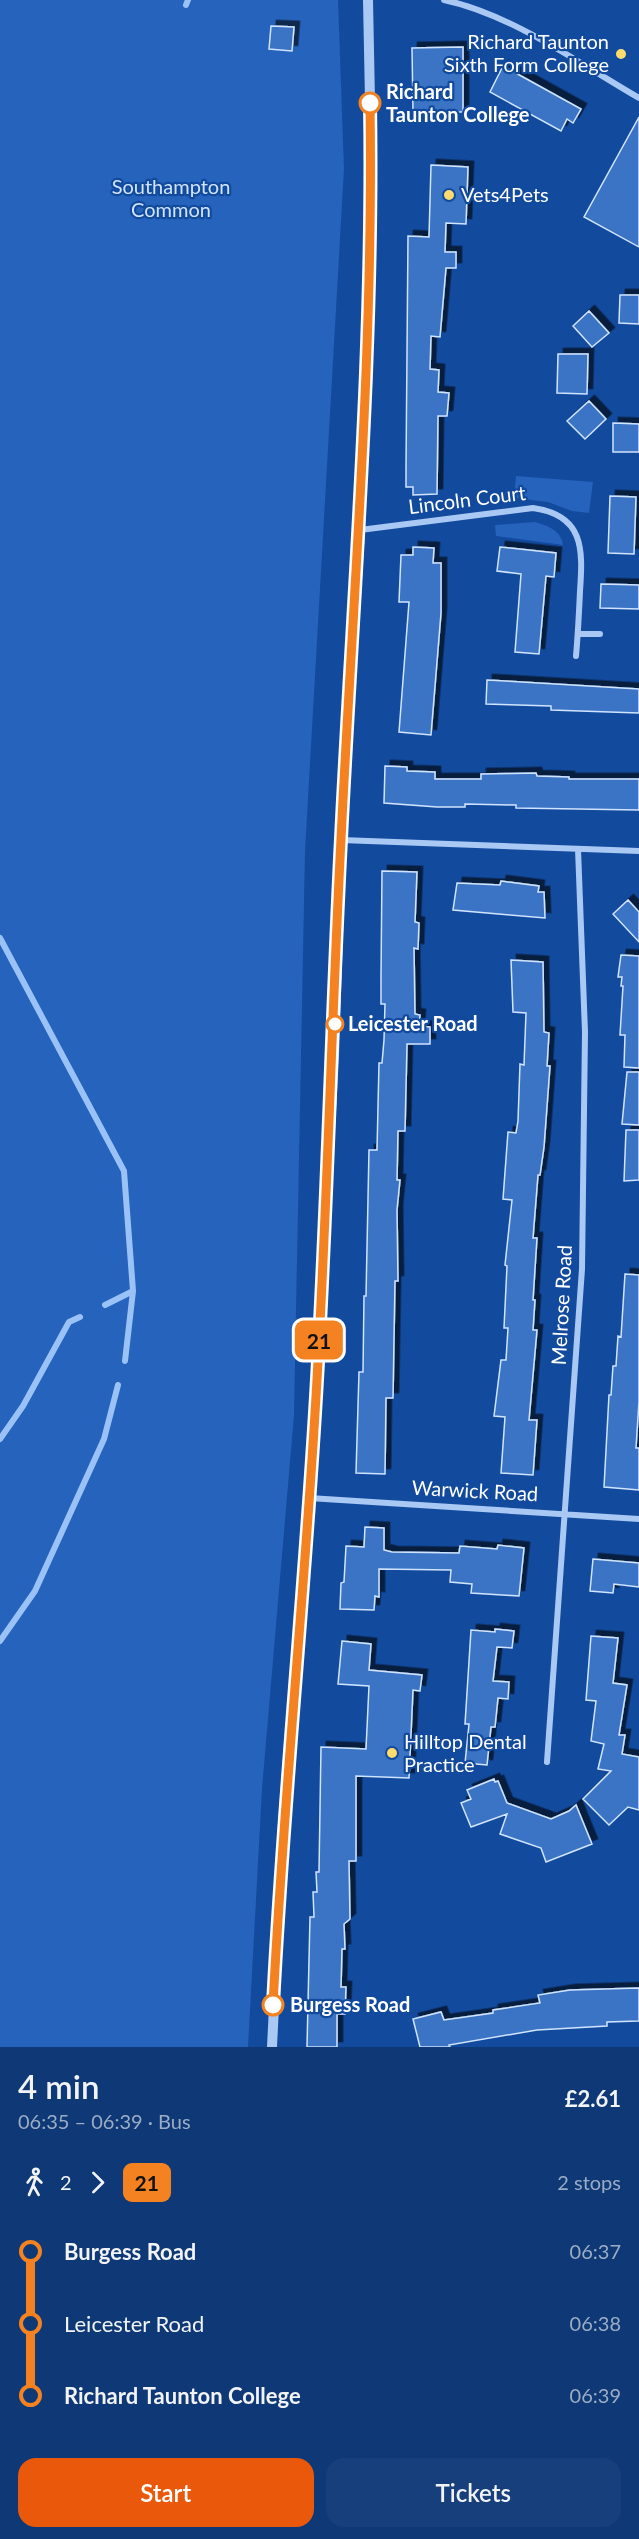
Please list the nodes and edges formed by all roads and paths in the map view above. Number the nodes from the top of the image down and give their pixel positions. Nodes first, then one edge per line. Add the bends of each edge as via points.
1 (368, 0) edge
2 (444, 0) edge
3 (639, 98) edge
4 (360, 530) junction
5 (578, 634) junction
6 (600, 634) dead end
7 (576, 656) dead end
8 (341, 840) junction
9 (578, 849) junction
10 (639, 851) edge
11 (309, 1498) junction
12 (566, 1513) junction
13 (639, 1519) edge
14 (547, 1762) dead end
15 (272, 2047) edge

1 - 4 street via 372,201
2 - 3 street via 509,25
4 - 5 street, Lincoln Court via 533,508 552,513 570,524 582,547
4 - 8 street
5 - 6 street
5 - 7 street, Lincoln Court
8 - 9 street
8 - 11 street via 334,1055
9 - 10 street
9 - 12 street, Melrose Road via 585,1032 582,1269
11 - 12 street, Warwick Road
11 - 15 street via 283,1822
12 - 13 street, Warwick Road
12 - 14 street, Melrose Road

